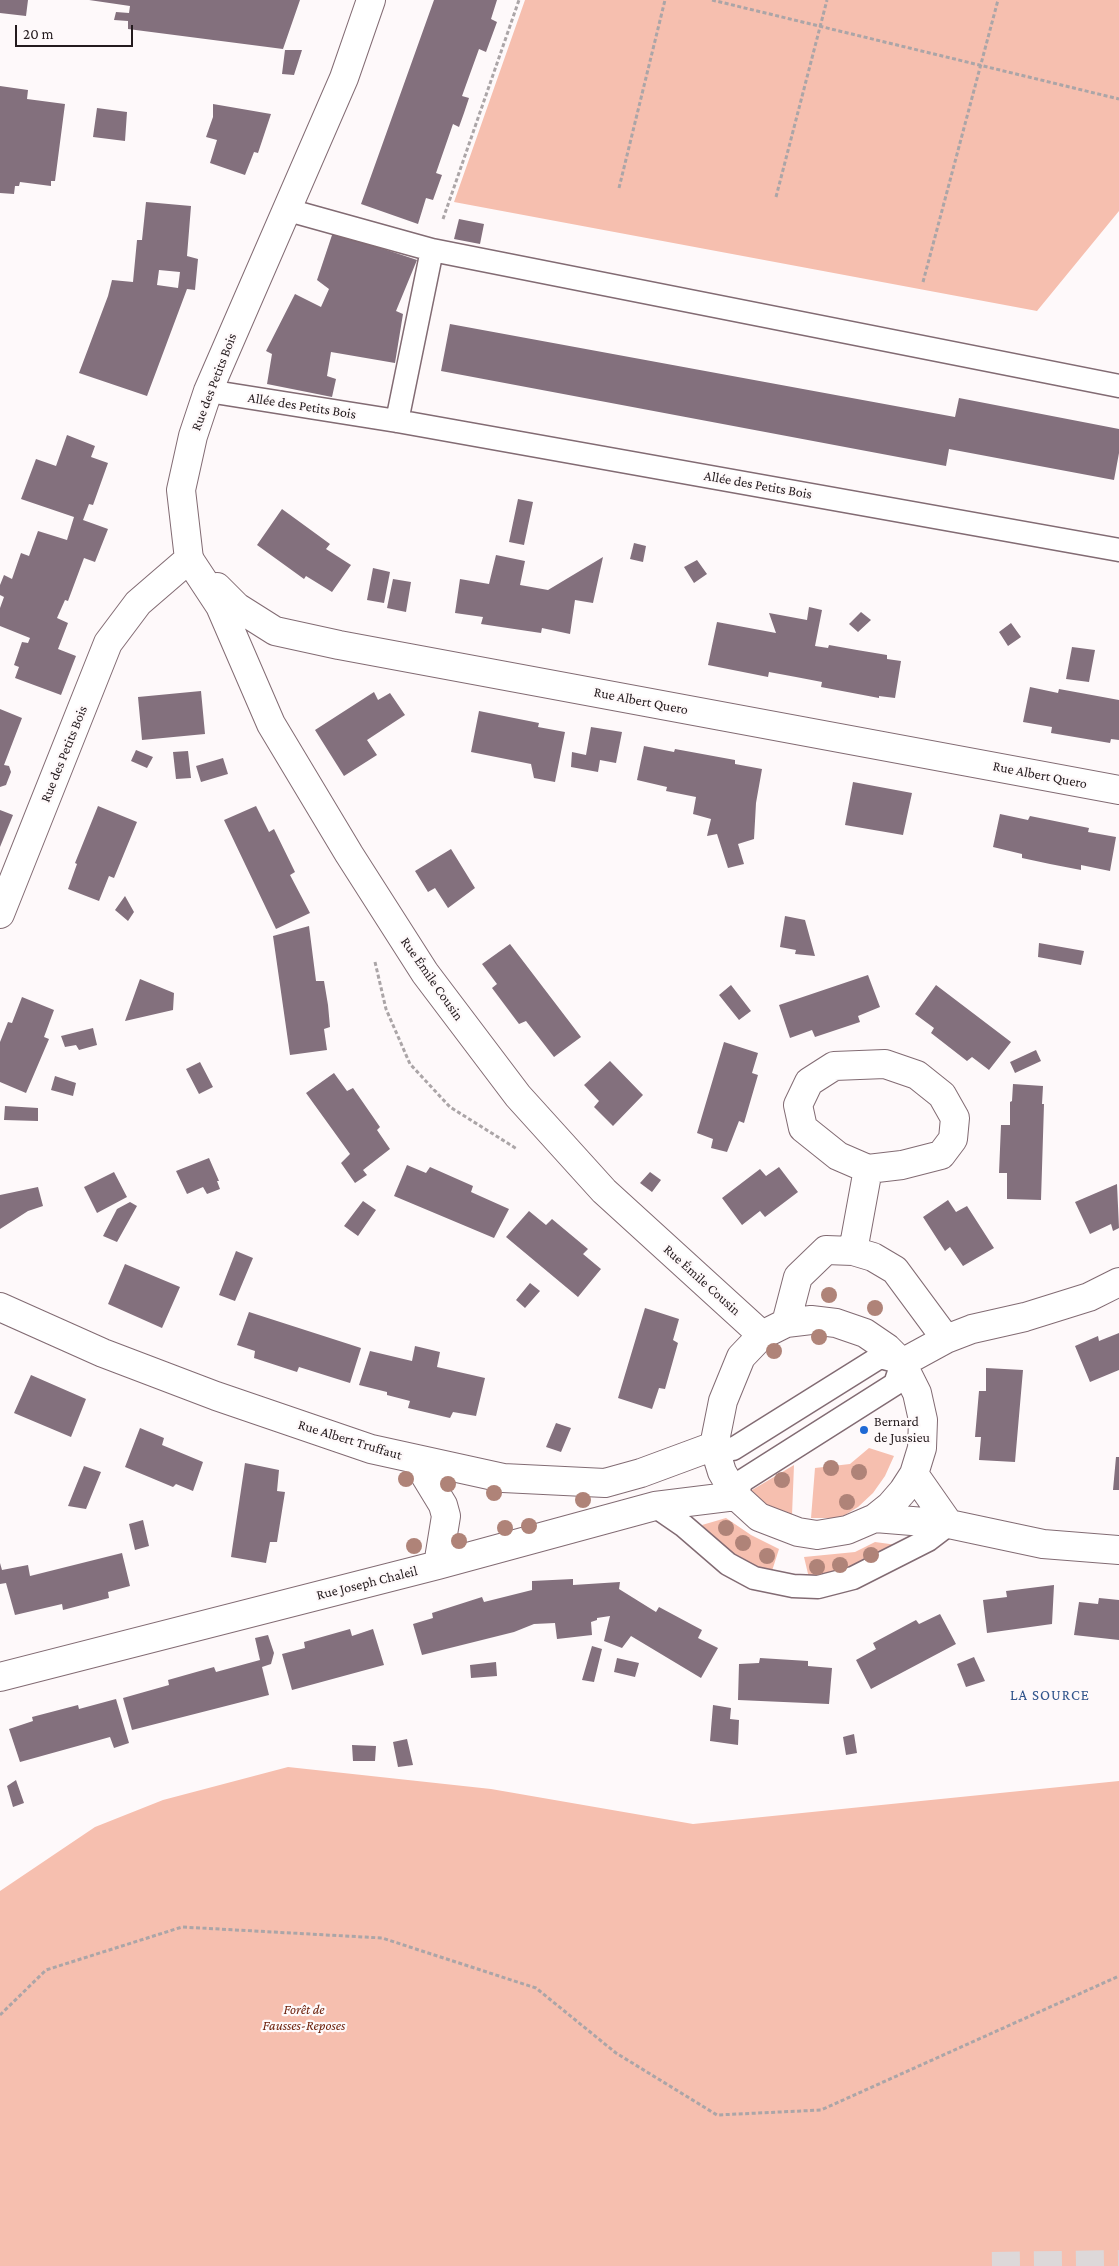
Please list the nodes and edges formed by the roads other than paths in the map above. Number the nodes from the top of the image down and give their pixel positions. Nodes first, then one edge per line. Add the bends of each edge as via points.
1 (371, 0) edge
2 (288, 210) junction
3 (432, 250) junction
4 (1119, 386) edge
5 (208, 391) junction
6 (397, 421) junction
7 (1119, 550) edge
8 (189, 559) junction
9 (1119, 790) edge
10 (0, 914) edge
11 (868, 1169) junction
12 (853, 1251) junction
13 (1119, 1282) edge
14 (0, 1307) edge
15 (774, 1329) junction
16 (946, 1339) junction
17 (902, 1363) junction
18 (714, 1446) junction
19 (415, 1459) junction
20 (914, 1474) junction
21 (736, 1496) junction
22 (655, 1506) junction
23 (876, 1518) junction
24 (949, 1524) junction
25 (1119, 1550) edge
26 (438, 1565) junction
27 (0, 1677) edge

1 - 2 street, Rue des Petits Bois via 344,78
2 - 3 lane
2 - 5 street, Rue des Petits Bois
3 - 4 lane
3 - 6 lane
5 - 6 lane, Allée des Petits Bois
5 - 8 street, Rue des Petits Bois via 193,436 181,490
6 - 7 lane, Allée des Petits Bois
8 - 9 street, Rue Albert Quero via 237,607 275,631
8 - 10 street, Rue des Petits Bois via 138,603 108,643
8 - 15 street, Rue Émile Cousin via 220,606 271,724 349,854 425,973 518,1096 604,1191
11 - 11 street via 902,1165 940,1154 953,1139 955,1118 942,1095 917,1075 885,1064 834,1066 809,1082 798,1105 803,1128 838,1156
11 - 12 street
12 - 15 street via 826,1250 798,1277
12 - 16 street via 873,1257 895,1270
13 - 16 street via 1089,1297
14 - 19 street, Rue Albert Truffaut via 103,1353 216,1396 371,1449
15 - 17 street via 811,1320 836,1323 864,1333
15 - 18 street via 741,1357 723,1401
16 - 17 street
17 - 18 lane via 880,1357 733,1449
17 - 20 street via 918,1393 923,1420 922,1448
17 - 21 lane via 896,1384 742,1480
18 - 19 street, Rue Albert Truffaut via 605,1483 503,1478
18 - 21 street via 722,1472
19 - 26 street via 443,1505 446,1516
20 - 23 street via 904,1491
20 - 24 street
21 - 22 street, Rue Joseph Chaleil
21 - 23 street via 759,1517 798,1532 817,1535 847,1530
22 - 24 lane via 728,1564 754,1578 793,1586 818,1587 853,1578 928,1540
22 - 26 street, Rue Joseph Chaleil
23 - 24 street
24 - 25 street via 1043,1544
26 - 27 street, Rue Joseph Chaleil

